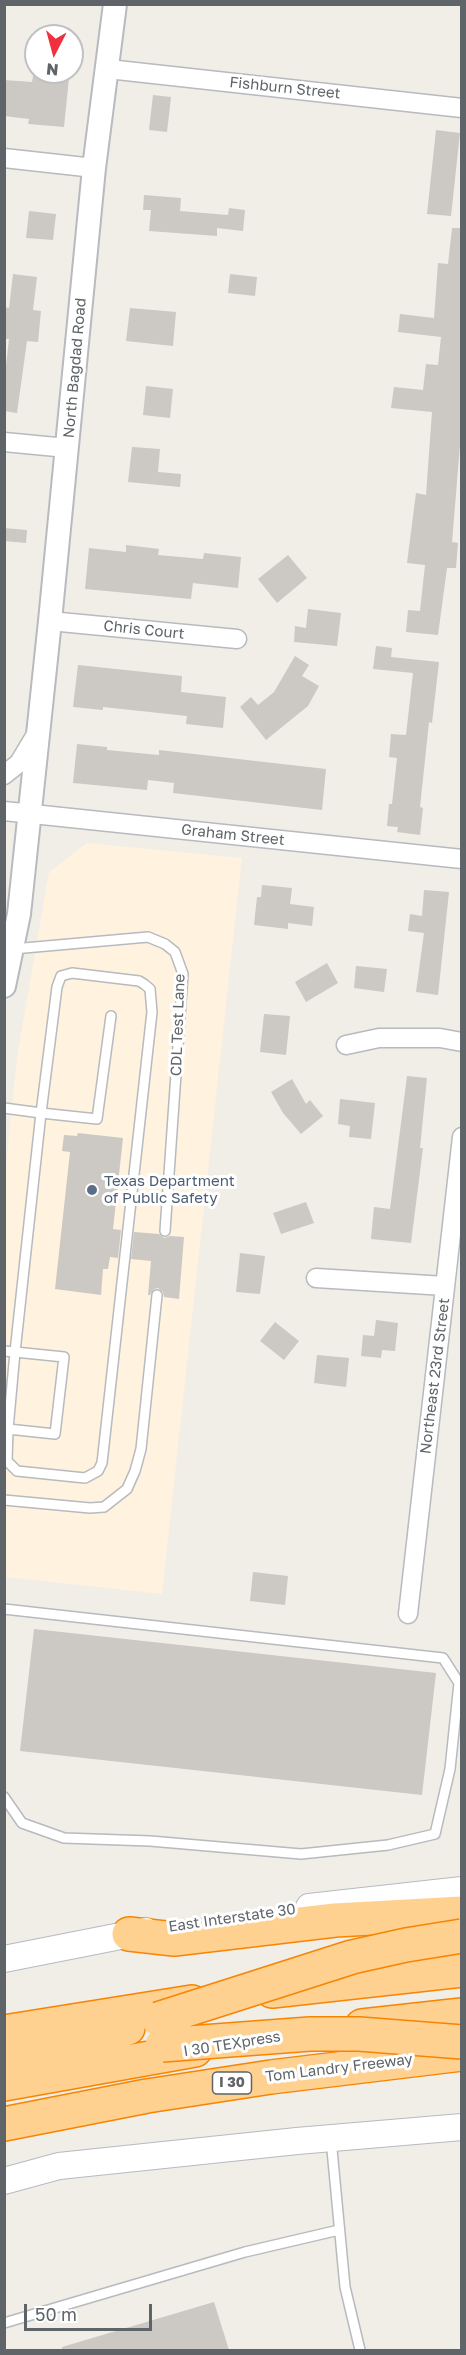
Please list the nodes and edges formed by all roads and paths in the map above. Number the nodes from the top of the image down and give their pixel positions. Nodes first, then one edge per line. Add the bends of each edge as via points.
1 (115, 4) edge
2 (108, 69) junction
3 (462, 108) edge
4 (4, 158) edge
5 (94, 168) junction
6 (4, 442) edge
7 (67, 448) junction
8 (50, 621) junction
9 (237, 639) dead end
10 (38, 731) junction
11 (4, 775) edge
12 (4, 812) edge
13 (30, 814) junction
14 (462, 852) edge
15 (461, 859) edge
16 (12, 950) junction
17 (4, 986) edge
18 (111, 1016) dead end
19 (462, 1042) edge
20 (346, 1045) dead end
21 (4, 1108) edge
22 (41, 1113) junction
23 (462, 1137) edge
24 (165, 1231) dead end
25 (316, 1278) dead end
26 (446, 1286) junction
27 (157, 1295) dead end
28 (4, 1351) edge
29 (15, 1352) junction
30 (8, 1429) junction
31 (4, 1500) edge
32 (4, 1609) edge
33 (408, 1614) dead end
34 (4, 1797) edge
35 (462, 1890) edge
36 (462, 1913) edge
37 (129, 1934) junction
38 (462, 1936) edge
39 (6, 1958) edge
40 (462, 1970) edge
41 (462, 2015) edge
42 (4, 2032) edge
43 (462, 2042) edge
44 (462, 2054) edge
45 (4, 2084) edge
46 (4, 2124) edge
47 (462, 2127) edge
48 (330, 2138) junction
49 (4, 2181) edge
50 (339, 2230) junction
51 (4, 2323) edge
52 (360, 2350) edge

1 - 2 street, North Bagdad Road
2 - 3 street, Fishburn Street
2 - 5 street, North Bagdad Road
4 - 5 street
5 - 7 street, North Bagdad Road
6 - 7 street
7 - 8 street, North Bagdad Road
8 - 9 street, Chris Court
8 - 10 street, North Bagdad Road
10 - 11 street, North Bagdad Road via 19,763
10 - 13 street, North Bagdad Road
12 - 13 street, Graham Street
13 - 15 street, Graham Street
13 - 16 street, North Bagdad Road
14 - 15 street
16 - 17 street, North Bagdad Road
16 - 24 lane, CDL Test Lane via 148,937 175,952 183,974
18 - 22 lane via 97,1119
19 - 20 street via 379,1038
21 - 22 lane
22 - 29 lane
22 - 30 lane via 61,976 72,973 139,981 150,989 152,1012 102,1463 85,1478 17,1471 7,1461
23 - 26 street, Northeast 23rd Street
25 - 26 street
26 - 33 street, Northeast 23rd Street
27 - 31 lane via 141,1449 127,1489 104,1507
28 - 29 lane
29 - 30 lane
29 - 30 lane via 64,1357 55,1434
32 - 34 lane via 443,1658 459,1683 450,1769 435,1834 388,1845 301,1854 64,1838 22,1823
35 - 37 main road, East Interstate 30 via 284,1910
36 - 37 highway via 335,1920 174,1939
37 - 39 main road, East Interstate 30
38 - 43 highway, bridge via 352,1957 4,2066 262,2036 359,2034
40 - 42 highway via 146,2007
41 - 45 highway, I 30 TEXpress via 262,2039
44 - 46 highway, Tom Landry Freeway / I 30 via 271,2077
47 - 48 main road
48 - 49 main road via 59,2166
48 - 50 lane
50 - 51 lane via 245,2252
50 - 52 lane via 345,2287

